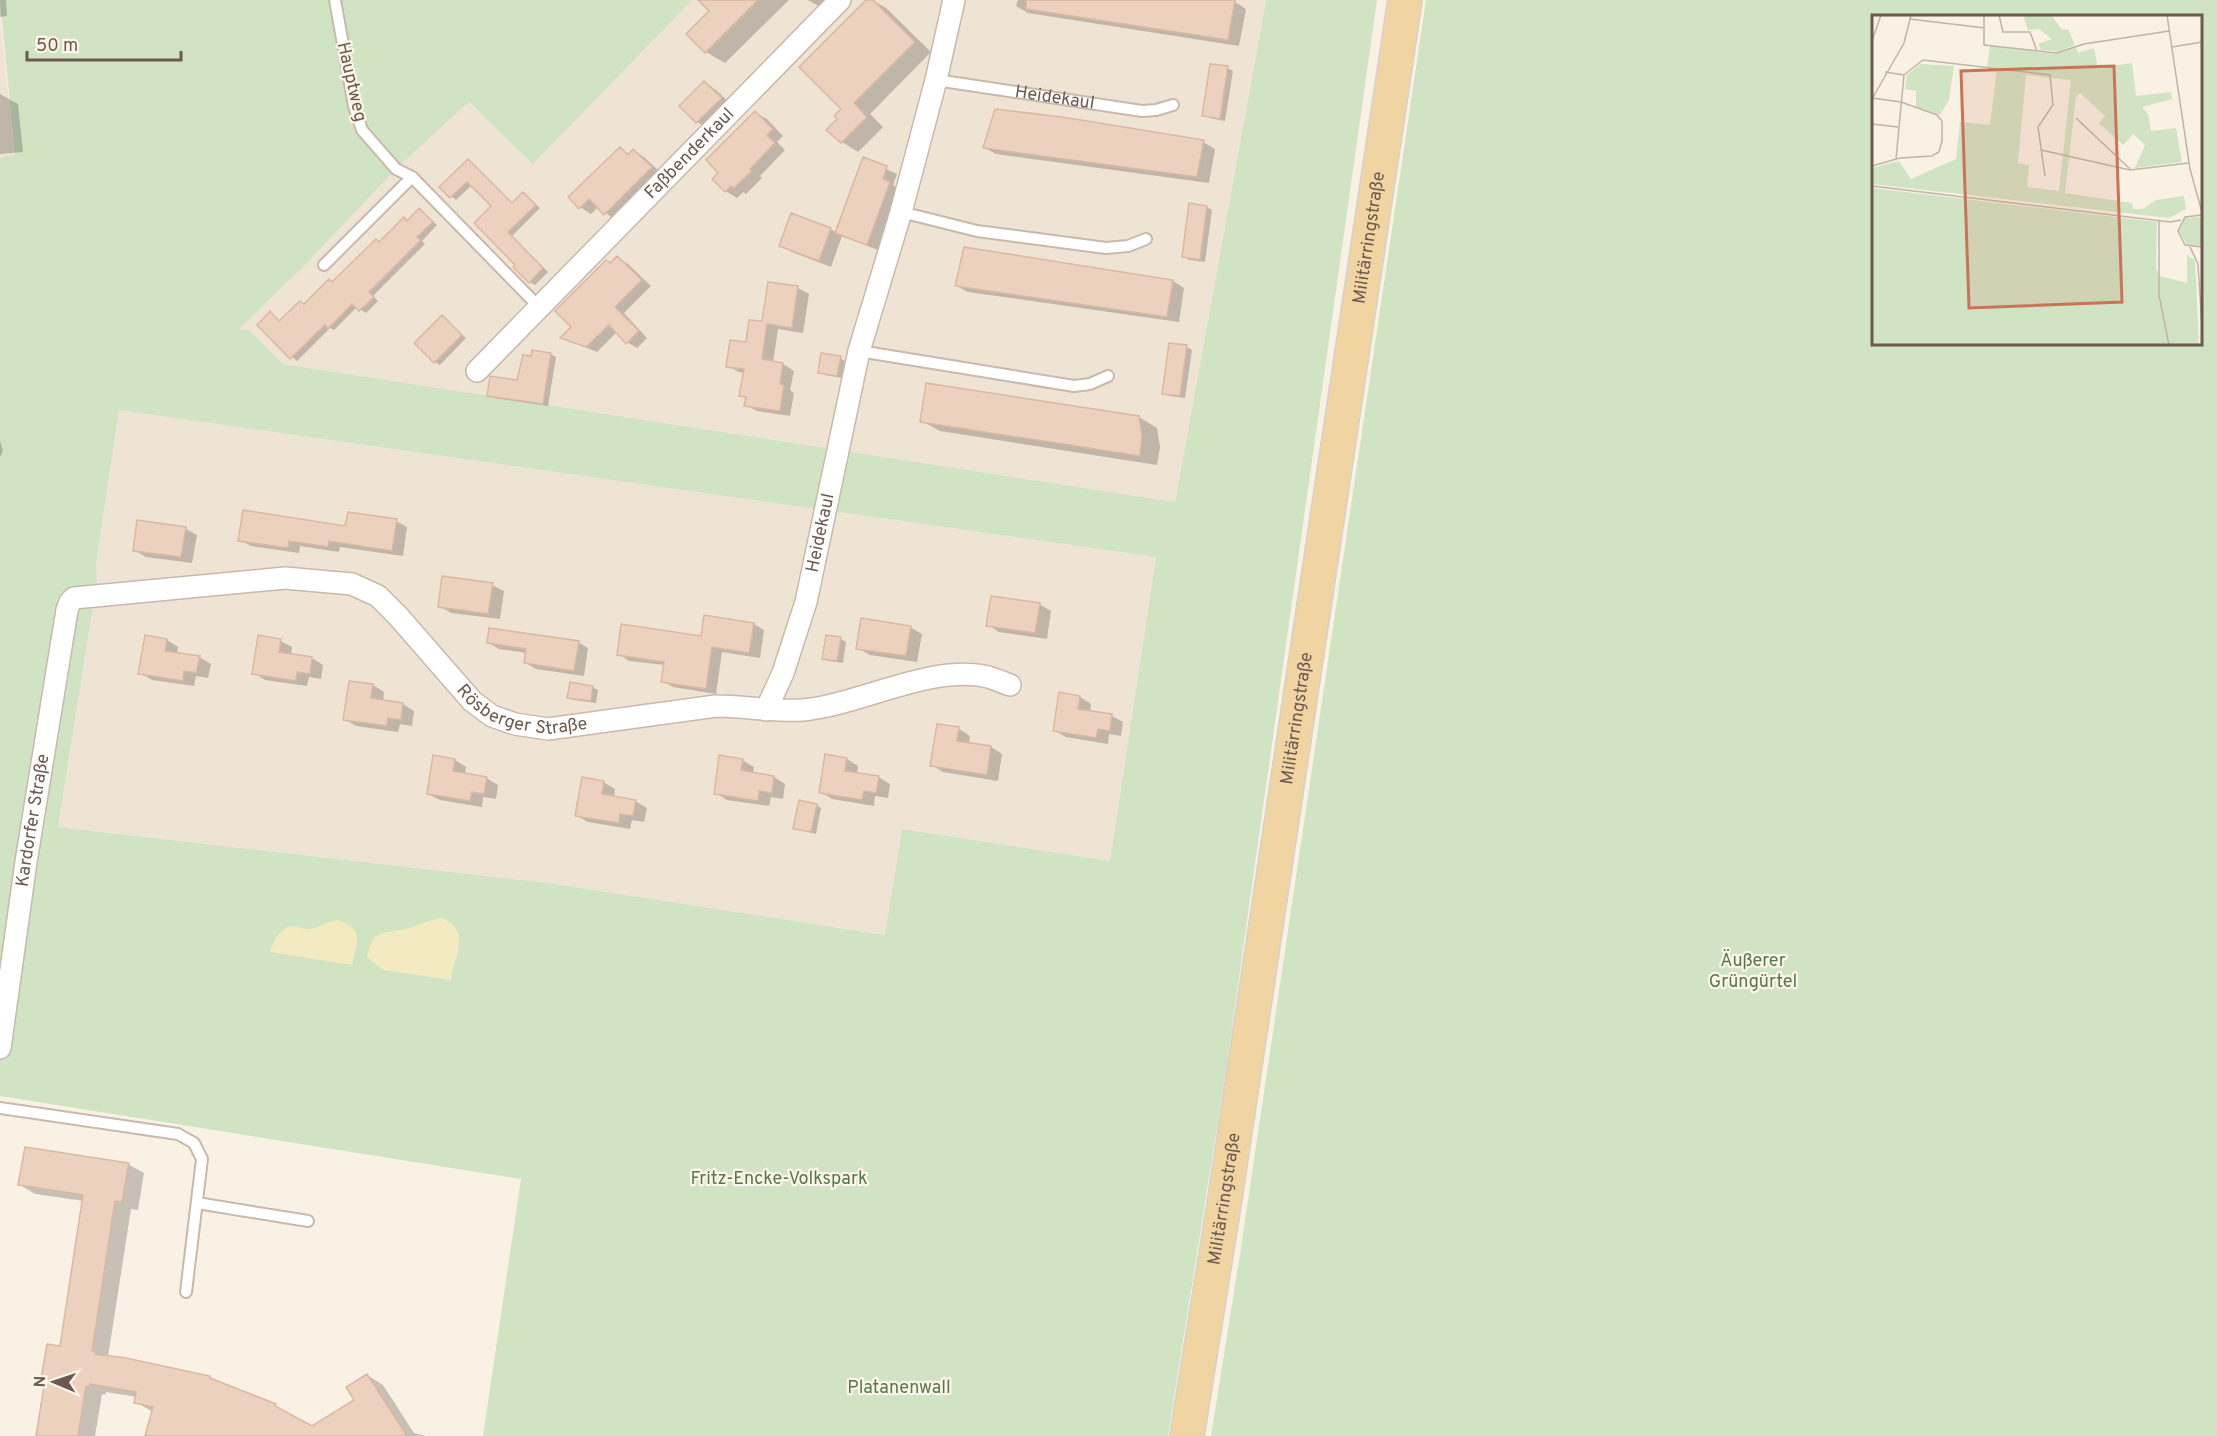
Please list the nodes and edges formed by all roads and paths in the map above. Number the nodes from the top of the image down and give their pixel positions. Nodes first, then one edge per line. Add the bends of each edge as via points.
1 (335, 0) edge
2 (840, 0) edge
3 (954, 0) edge
4 (1405, 0) edge
5 (936, 80) junction
6 (1173, 105) dead end
7 (412, 177) junction
8 (901, 212) junction
9 (1146, 239) dead end
10 (324, 265) dead end
11 (540, 308) junction
12 (859, 351) junction
13 (477, 371) dead end
14 (1108, 376) dead end
15 (74, 598) joint
16 (1010, 685) dead end
17 (766, 710) junction
18 (0, 1048) edge
19 (0, 1108) edge
20 (197, 1203) junction
21 (308, 1221) dead end
22 (186, 1292) dead end
23 (1187, 1436) edge

1 - 7 lane, Hauptweg via 362,130 396,169
2 - 11 street, Faßbenderkaul
3 - 5 street, Heidekaul
4 - 23 main road, Militärringstraße
5 - 6 lane, Heidekaul via 1142,111
5 - 8 street, Heidekaul
7 - 10 lane
7 - 11 lane
8 - 9 lane via 977,231 1106,248
8 - 12 street, Heidekaul
11 - 13 street, Faßbenderkaul
12 - 14 lane via 1074,386
12 - 17 street, Heidekaul via 806,602 783,673
15 - 17 street, Rösberger Straße via 285,578 352,584 378,596 472,701 492,716 514,724 548,729 716,706
15 - 18 street, Kardorfer Straße via 67,610
16 - 17 street, Rösberger Straße via 987,676 958,674 804,710
19 - 20 lane via 178,1134 194,1143 202,1159
20 - 21 lane
20 - 22 lane

